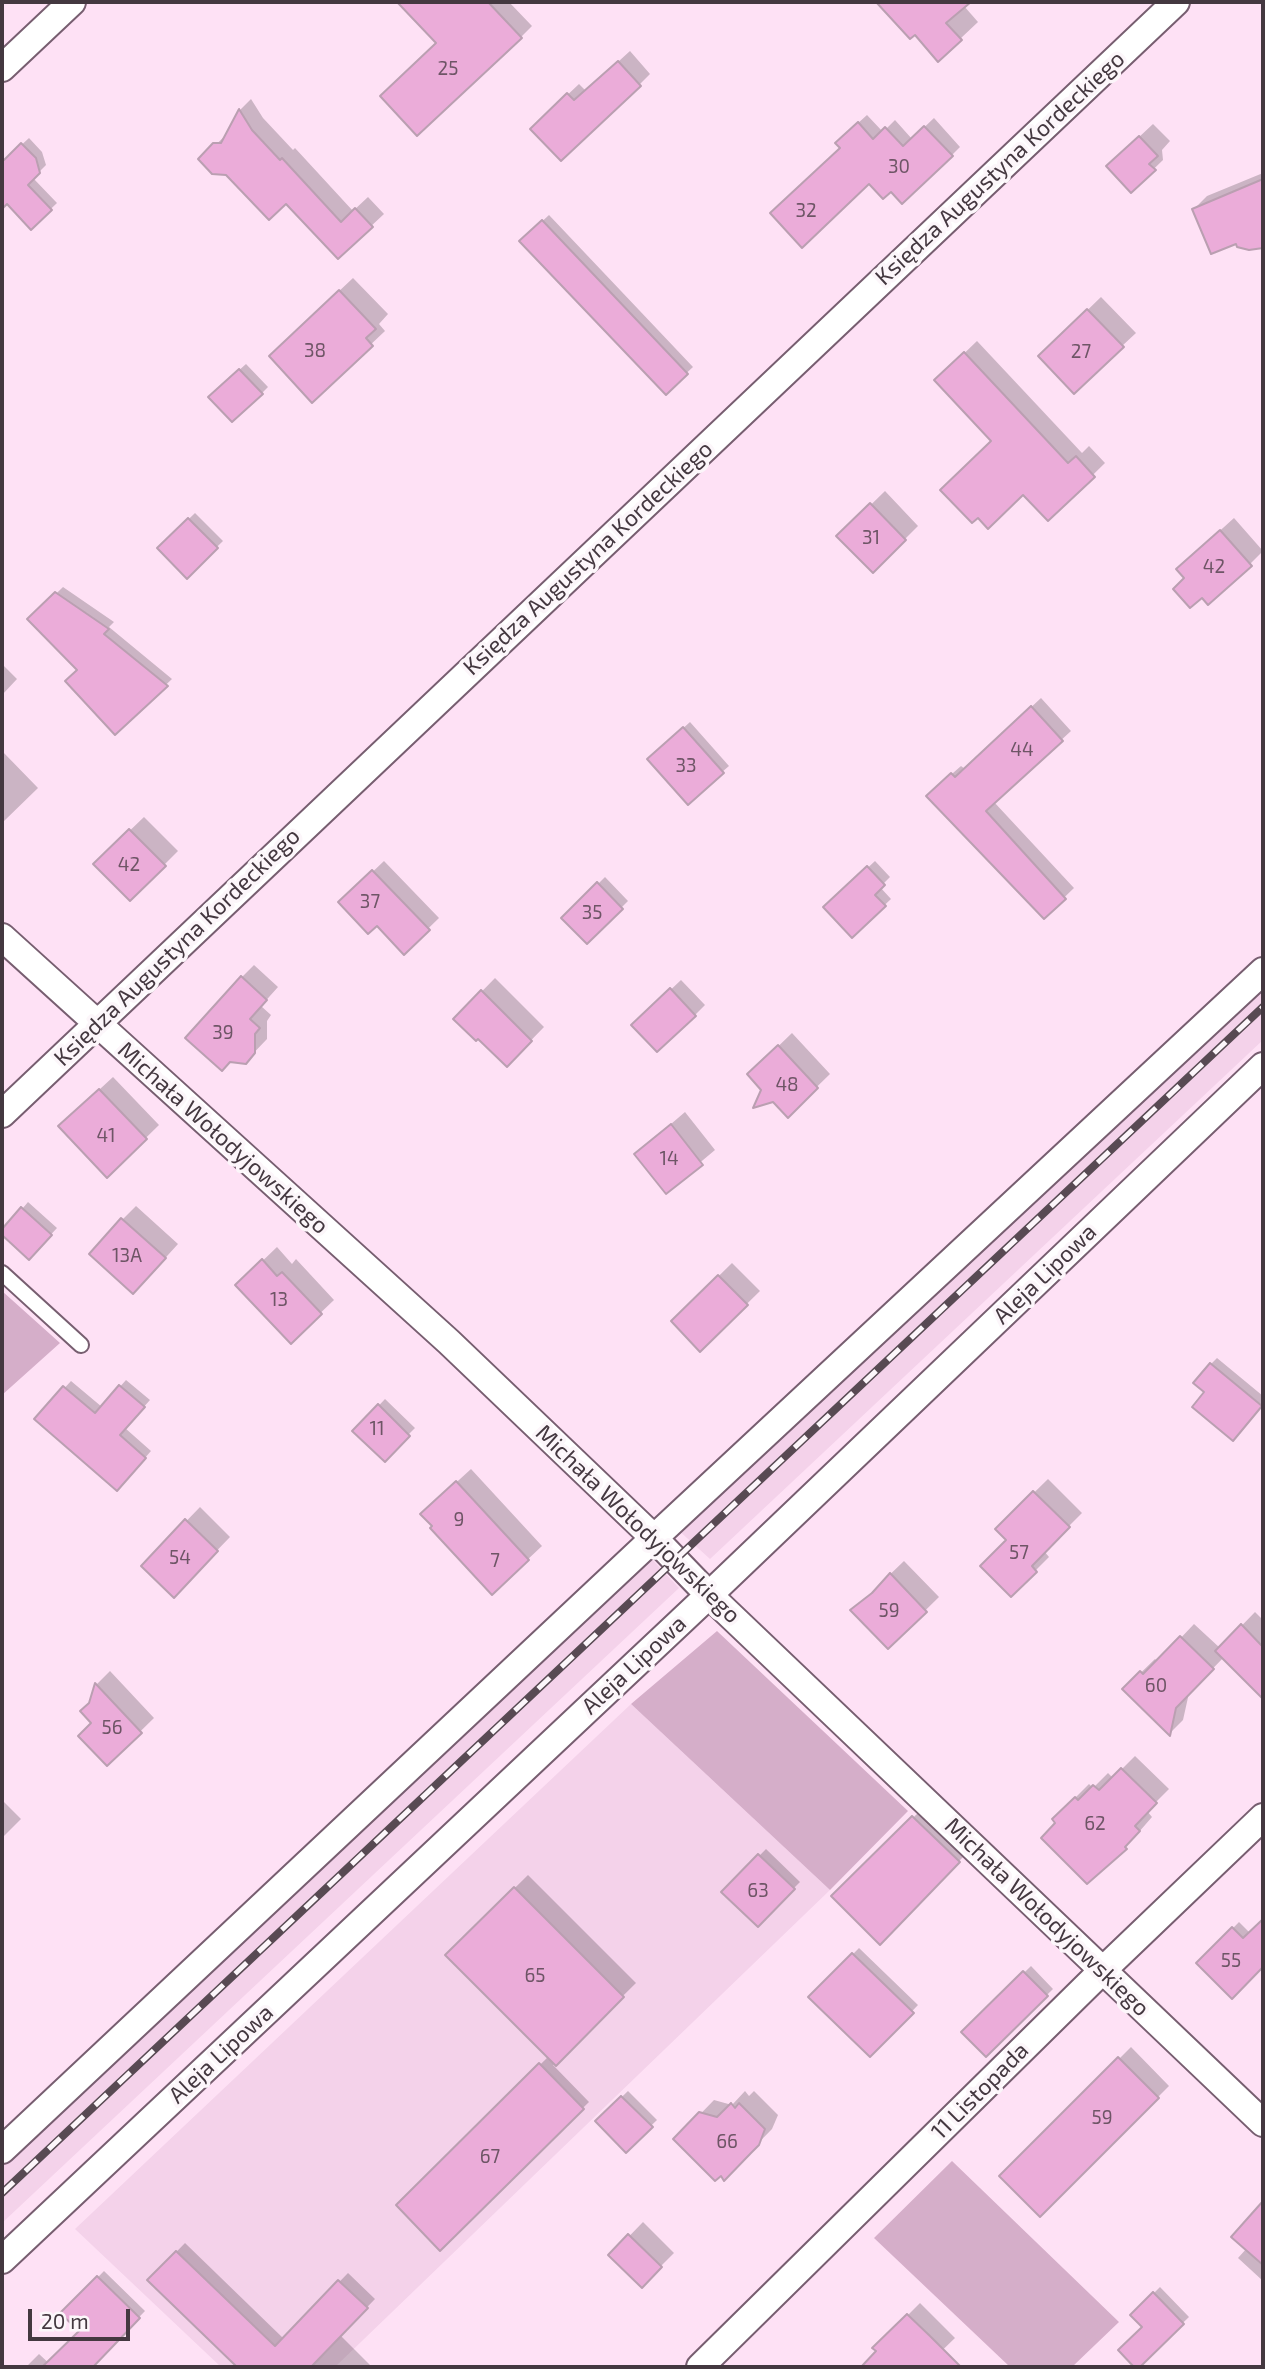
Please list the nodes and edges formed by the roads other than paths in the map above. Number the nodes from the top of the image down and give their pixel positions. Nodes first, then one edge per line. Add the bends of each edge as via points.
1 (72, 2) edge
2 (1176, 2) edge
3 (2, 68) edge
4 (2, 937) edge
5 (1263, 971) edge
6 (96, 1023) junction
7 (1263, 1066) edge
8 (2, 1114) edge
9 (2, 1273) edge
10 (81, 1345) dead end
11 (654, 1538) junction
12 (709, 1595) junction
13 (1263, 1817) edge
14 (1103, 1970) junction
15 (1263, 2123) edge
16 (2, 2150) edge
17 (2, 2260) edge
18 (700, 2367) edge

1 - 3 street
2 - 6 street, Księdza Augustyna Kordeckiego
4 - 6 street, Michała Wołodyjowskiego
5 - 11 street
6 - 8 street, Księdza Augustyna Kordeckiego
6 - 11 street, Michała Wołodyjowskiego via 449,1342
7 - 12 street, Aleja Lipowa
9 - 10 lane
11 - 12 street, Michała Wołodyjowskiego
11 - 16 street
12 - 14 street, Michała Wołodyjowskiego
12 - 17 street, Aleja Lipowa
13 - 14 street, 11 Listopada
14 - 15 street, Michała Wołodyjowskiego
14 - 18 street, 11 Listopada

